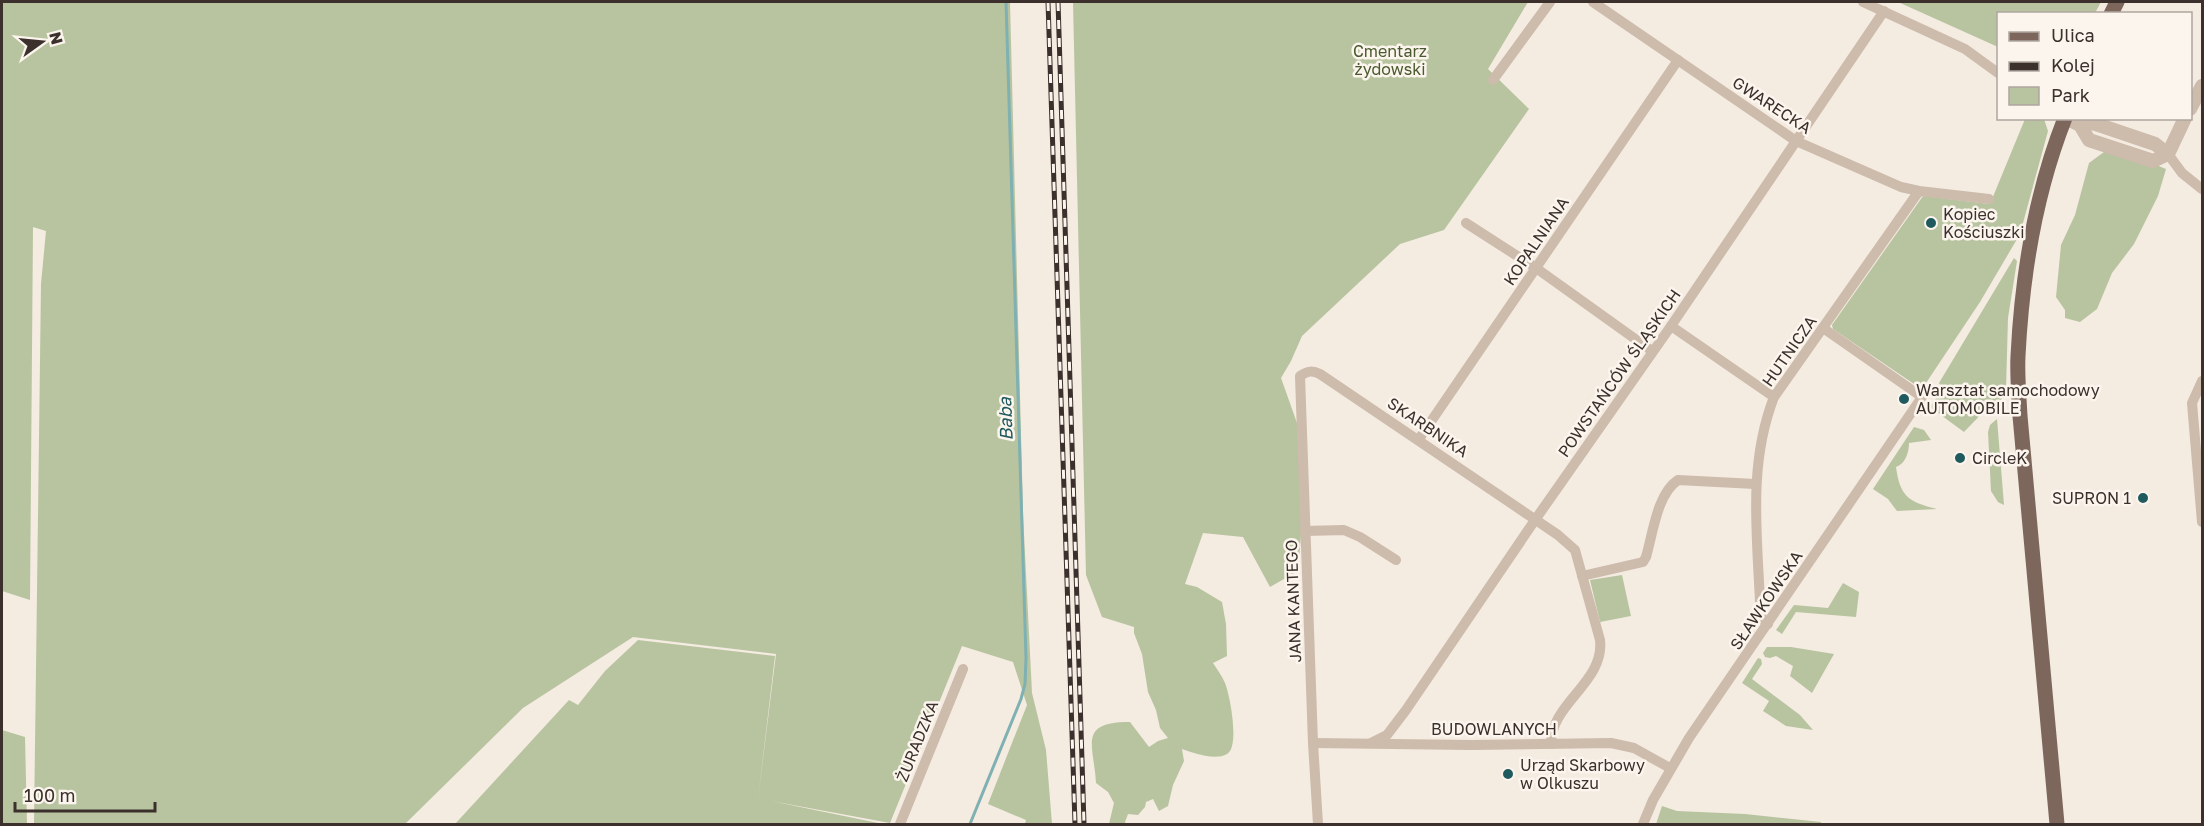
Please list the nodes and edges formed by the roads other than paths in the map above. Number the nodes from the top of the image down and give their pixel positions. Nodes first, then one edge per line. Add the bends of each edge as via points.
1 (1550, 2) edge
2 (1593, 2) edge
3 (1863, 2) edge
4 (1884, 11) junction
5 (1678, 60) junction
6 (1997, 71) edge
7 (1493, 80) dead end
8 (2202, 86) edge
9 (2192, 105) edge
10 (2064, 120) edge
11 (2069, 120) edge
12 (2184, 120) edge
13 (1796, 141) junction
14 (2168, 154) junction
15 (2202, 189) edge
16 (1919, 191) junction
17 (1989, 199) dead end
18 (1466, 223) dead end
19 (1536, 268) junction
20 (1671, 326) junction
21 (1823, 328) junction
22 (1652, 351) junction
23 (1300, 376) joint
24 (2202, 381) edge
25 (1774, 398) junction
26 (1419, 439) junction
27 (1755, 484) junction
28 (1535, 520) junction
29 (2202, 522) edge
30 (1305, 531) junction
31 (1396, 560) dead end
32 (1582, 576) junction
33 (1768, 624) junction
34 (963, 669) dead end
35 (1313, 742) junction
36 (1371, 743) junction
37 (1551, 744) junction
38 (1670, 768) junction
39 (900, 825) edge
40 (1318, 825) edge
41 (1643, 825) edge
42 (2057, 825) edge

1 - 7 street
2 - 5 street, GWARECKA
3 - 4 street
4 - 6 street via 1965,49
4 - 13 street, POWSTAŃCÓW ŚLĄSKICH
5 - 13 street, GWARECKA
5 - 19 street, KOPALNIANA
8 - 9 street
10 - 42 main road via 2028,247 2018,357
11 - 14 street via 2080,125 2093,123 2156,144
12 - 14 street
13 - 16 street, GWARECKA via 1901,187
13 - 20 street, POWSTAŃCÓW ŚLĄSKICH
14 - 15 street via 2182,173
16 - 17 street, GWARECKA
16 - 21 street, HUTNICZA
18 - 19 street
19 - 22 street
19 - 26 street, KOPALNIANA
20 - 22 street, POWSTAŃCÓW ŚLĄSKICH
20 - 25 street
21 - 25 street, HUTNICZA
21 - 33 street, SŁAWKOWSKA via 1922,397
22 - 28 street, POWSTAŃCÓW ŚLĄSKICH
23 - 26 street, SKARBNIKA via 1313,371 1320,374
23 - 30 street, JANA KANTEGO
24 - 29 street via 2192,403
25 - 27 street, HUTNICZA via 1766,418
26 - 28 street, SKARBNIKA
27 - 32 street via 1678,480 1663,496 1643,562
27 - 33 street, HUTNICZA via 1760,602 1762,619
28 - 32 street, SKARBNIKA via 1575,550
28 - 36 street, POWSTAŃCÓW ŚLĄSKICH via 1395,725 1387,735
30 - 31 street via 1344,530
30 - 35 street, JANA KANTEGO
32 - 37 street, SKARBNIKA via 1602,652 1594,670 1553,726
33 - 38 street, SŁAWKOWSKA
34 - 39 street, ŻURADZKA
35 - 36 street, BUDOWLANYCH
35 - 40 street, JANA KANTEGO
36 - 37 street, BUDOWLANYCH
37 - 38 street, BUDOWLANYCH via 1622,745
38 - 41 street, SŁAWKOWSKA

